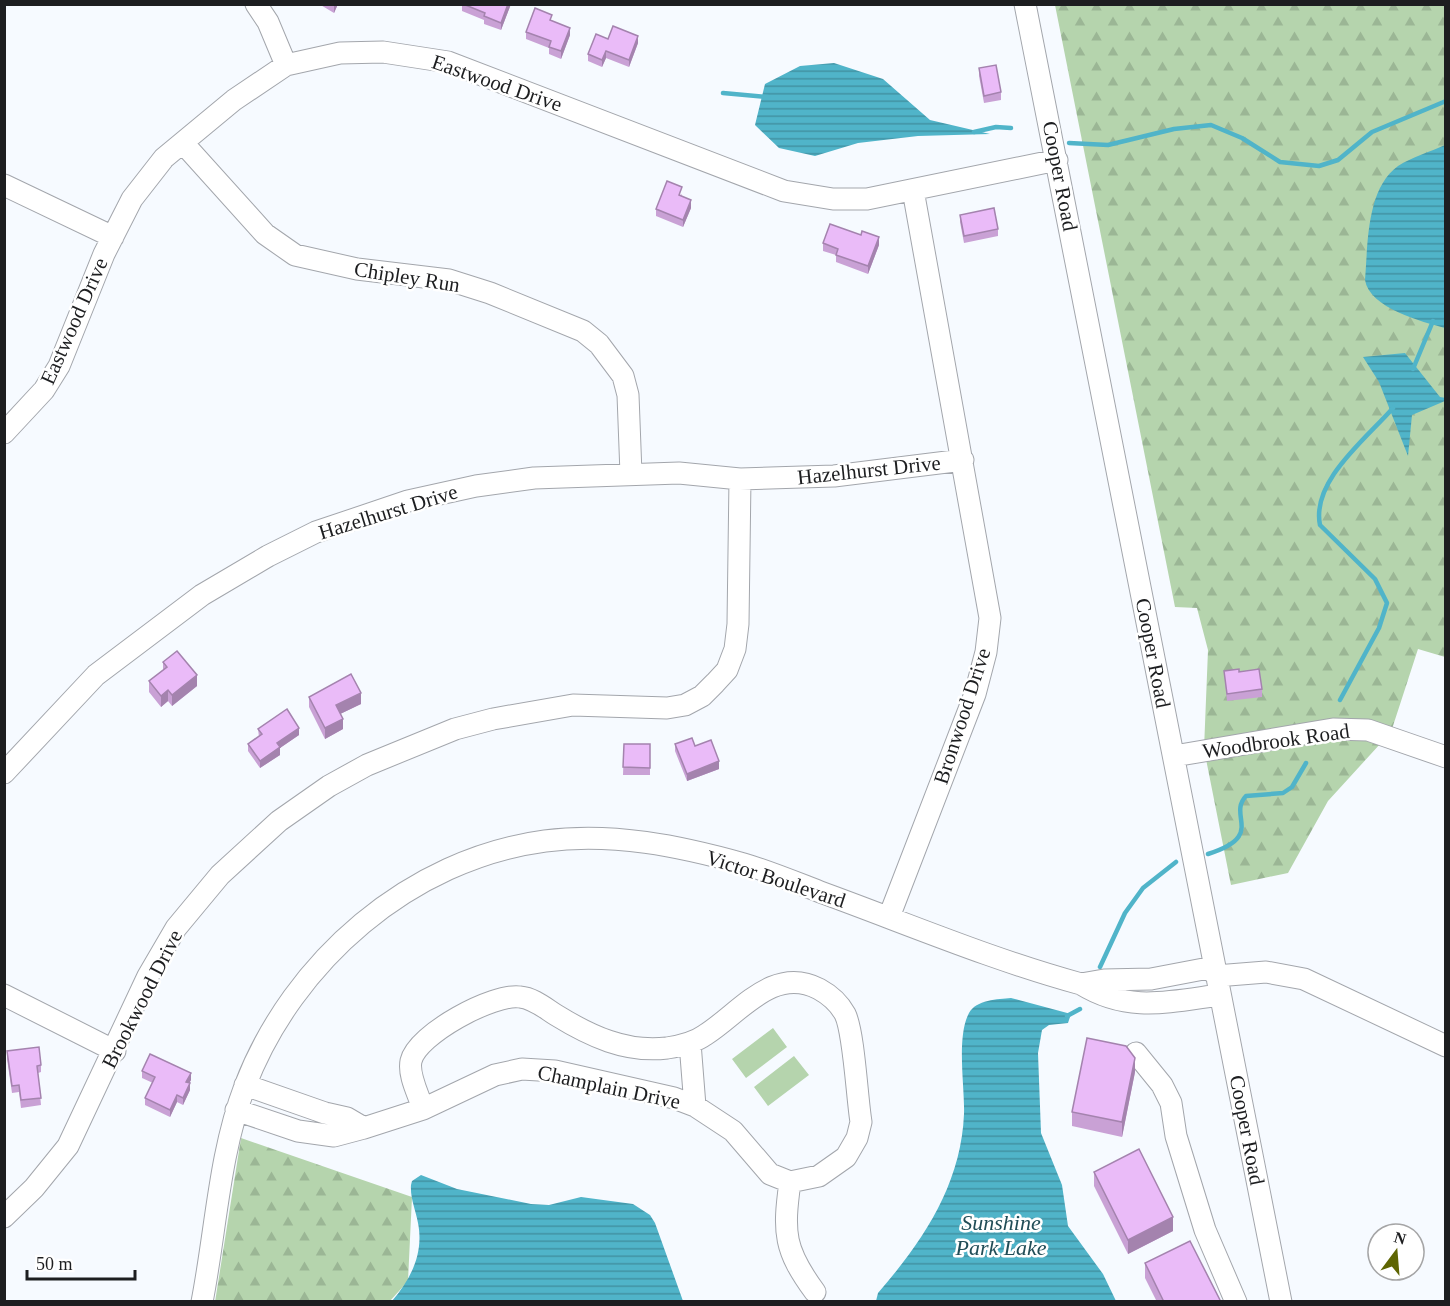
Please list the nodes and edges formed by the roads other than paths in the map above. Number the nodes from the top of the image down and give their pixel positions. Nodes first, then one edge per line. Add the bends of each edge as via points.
1 (256, 4) edge
2 (1025, 4) edge
3 (286, 65) junction
4 (183, 143) junction
5 (1057, 160) junction
6 (4, 185) edge
7 (913, 190) junction
8 (112, 237) junction
9 (4, 433) edge
10 (963, 460) junction
11 (632, 474) junction
12 (740, 479) junction
13 (1174, 756) junction
14 (1446, 758) edge
15 (4, 773) edge
16 (889, 917) junction
17 (1217, 979) junction
18 (1081, 984) junction
19 (4, 995) edge
20 (690, 1043) junction
21 (1446, 1046) edge
22 (115, 1051) junction
23 (1136, 1053) dead end
24 (245, 1085) junction
25 (294, 1102) junction
26 (695, 1106) junction
27 (423, 1109) junction
28 (236, 1110) junction
29 (284, 1126) junction
30 (364, 1128) junction
31 (790, 1182) junction
32 (4, 1217) edge
33 (815, 1292) dead end
34 (202, 1302) edge
35 (1236, 1302) edge
36 (1281, 1302) edge

1 - 3 street
2 - 5 street, Cooper Road
3 - 4 street, Eastwood Drive
3 - 7 street, Eastwood Drive via 340,53 383,52 448,62 784,190 833,199 867,199
4 - 8 street, Eastwood Drive via 164,158 132,199
4 - 11 street, Chipley Run via 265,234 295,255 357,270 449,280 583,331 599,344 623,376 628,395
5 - 7 street, Eastwood Drive
5 - 13 street, Cooper Road
6 - 8 street
7 - 10 street, Bronwood Drive
8 - 9 street, Eastwood Drive via 59,366 37,398
10 - 12 street, Hazelhurst Drive via 834,476
10 - 16 street, Bronwood Drive via 990,618 986,652 975,694
11 - 12 street, Hazelhurst Drive via 679,473
11 - 15 street, Hazelhurst Drive via 534,478 476,486 408,501 316,532 268,555 202,595 96,675
12 - 22 street, Brookwood Drive via 735,649 727,670 702,696 667,708 573,705 493,719 455,729 367,765 329,786 279,821 220,875 176,928 148,976
13 - 14 street, Woodbrook Road via 1333,729 1368,730
13 - 17 street, Cooper Road
16 - 18 street, Victor Boulevard
16 - 24 street, Victor Boulevard via 746,865 657,844 580,839 507,848 470,861 399,897 339,944 284,1009
17 - 18 street, Victor Boulevard via 1104,980
17 - 18 street, Victor Boulevard via 1162,1003 1102,997
17 - 21 street via 1266,972 1304,979
17 - 36 street, Cooper Road
19 - 22 street
20 - 26 street, Champlain Drive
20 - 27 street, Champlain Drive via 650,1048 612,1043 578,1029 526,998 500,998 438,1030 418,1049 411,1066
20 - 31 street, Champlain Drive via 778,984 790,982 816,988 841,1008 847,1022 861,1122 857,1138 846,1157 830,1170
22 - 32 street, Brookwood Drive via 68,1146
23 - 35 street via 1171,1103 1176,1136 1205,1230
24 - 25 street
24 - 28 street, Victor Boulevard
25 - 29 street
25 - 30 street via 347,1118
26 - 27 street, Champlain Drive via 572,1074 522,1070 482,1080
26 - 31 street, Champlain Drive via 733,1131 770,1174
27 - 30 street, Champlain Drive
28 - 29 street, Champlain Drive
28 - 34 street, Victor Boulevard
29 - 30 street, Champlain Drive via 334,1136
31 - 33 street via 786,1229 794,1264

